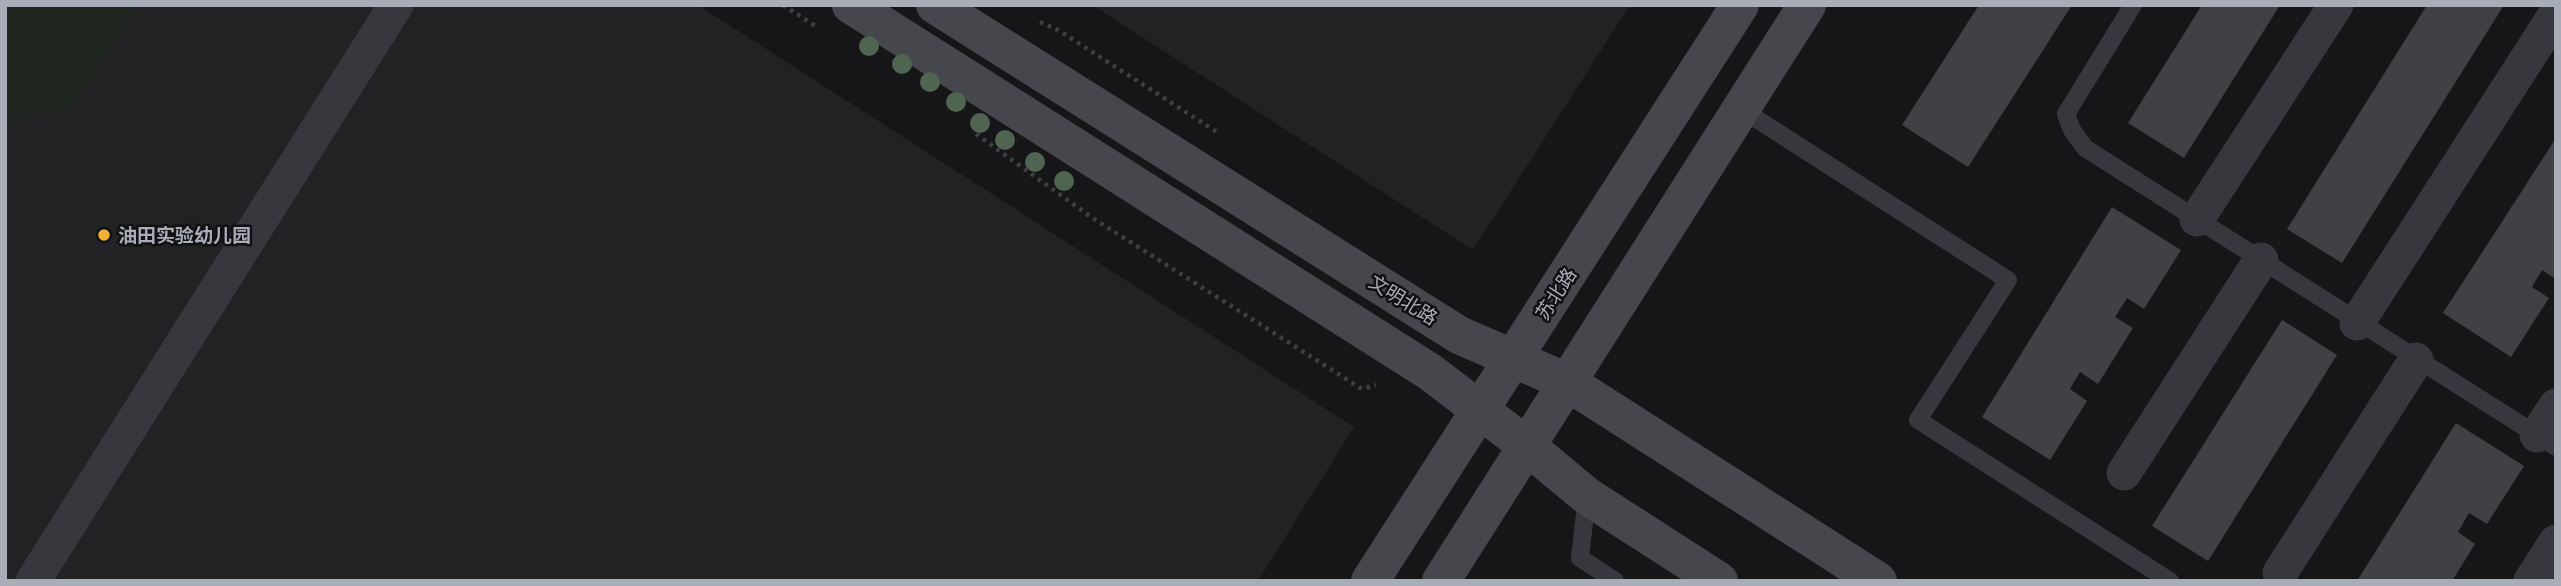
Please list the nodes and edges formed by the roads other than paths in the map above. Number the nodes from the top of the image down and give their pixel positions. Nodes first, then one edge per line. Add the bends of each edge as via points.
1 (396, 5) edge
2 (935, 5) edge
3 (1740, 5) edge
4 (1807, 5) edge
5 (2133, 5) edge
6 (2336, 5) edge
7 (2556, 13) edge
8 (839, 19) edge
9 (1741, 109) junction
10 (2197, 219) junction
11 (2261, 260) junction
12 (2357, 323) junction
13 (1514, 360) junction
14 (2416, 360) junction
15 (1567, 382) junction
16 (2556, 406) edge
17 (1480, 411) junction
18 (2546, 441) edge
19 (1527, 446) junction
20 (2124, 473) dead end
21 (1587, 496) junction
22 (2556, 542) edge
23 (2280, 573) dead end
24 (33, 581) edge
25 (1370, 581) edge
26 (1441, 581) edge
27 (1615, 581) edge
28 (1719, 581) edge
29 (1878, 581) edge
30 (2170, 581) edge
31 (2531, 581) edge

1 - 24 street
2 - 13 street, 文明北路 via 1459,335
3 - 13 street, 苏北路
4 - 9 street
5 - 10 lane via 2066,114 2085,148
6 - 10 street
7 - 12 street
8 - 17 street via 1430,372
9 - 15 street
9 - 30 lane via 2008,280 1918,420
10 - 11 lane
11 - 12 lane
11 - 20 street
12 - 14 lane
13 - 15 street, 文明北路
13 - 17 street, 苏北路
14 - 18 lane
14 - 23 street
15 - 19 street
15 - 29 street, 文明北路
16 - 18 street
17 - 19 street
17 - 25 street, 苏北路
19 - 21 street
19 - 26 street
21 - 27 lane via 1580,558
21 - 28 street
22 - 31 street

